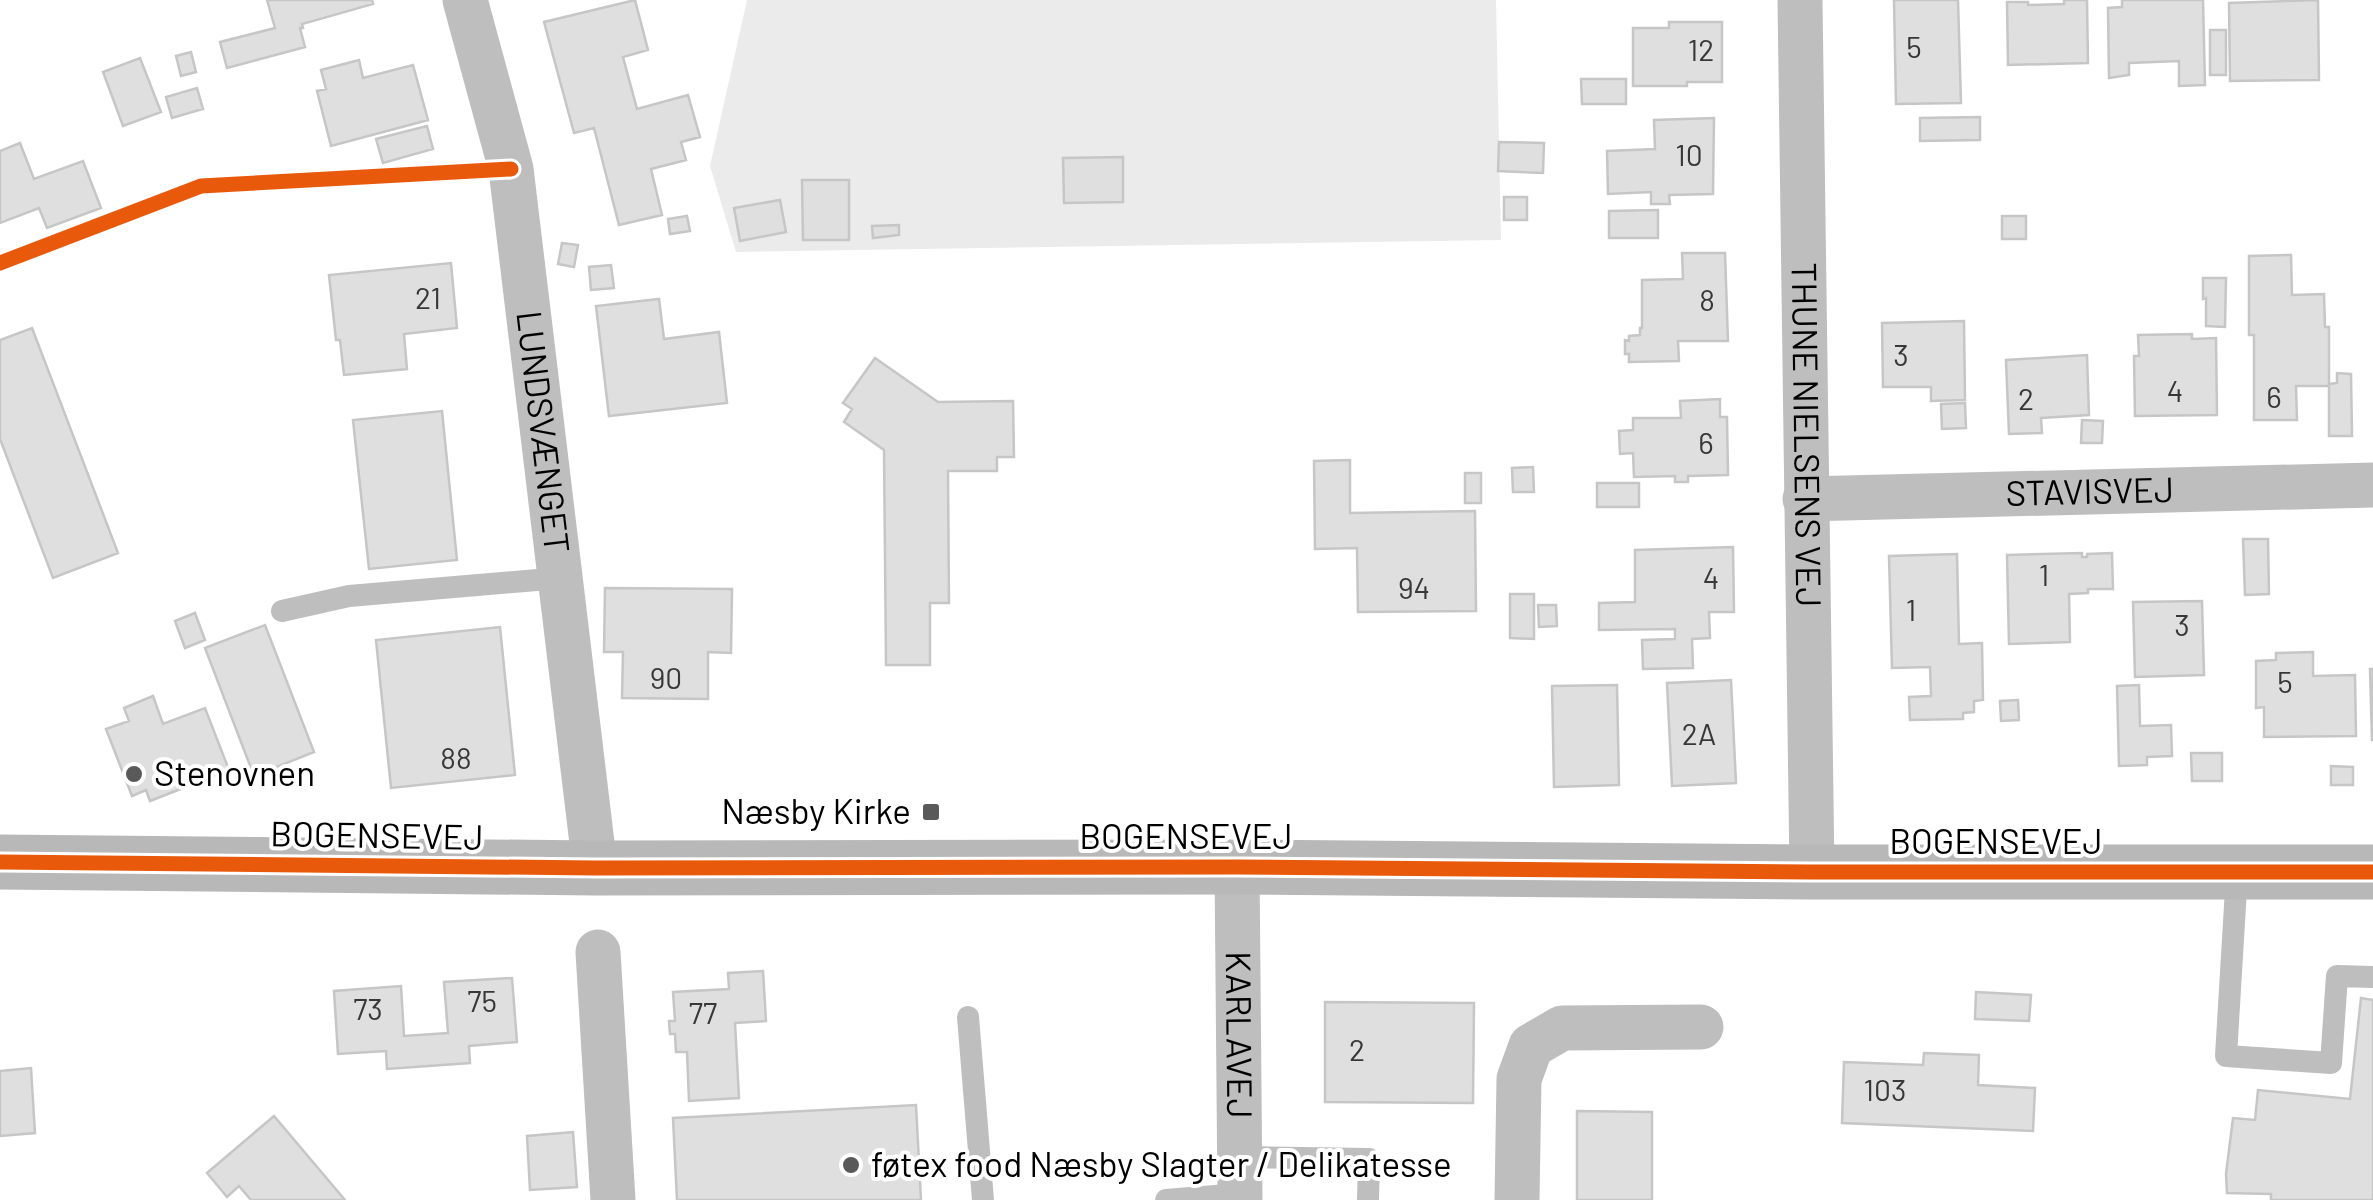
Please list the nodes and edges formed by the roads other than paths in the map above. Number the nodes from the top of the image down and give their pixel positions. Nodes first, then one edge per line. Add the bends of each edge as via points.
1 (465, 0) edge
2 (1800, 0) edge
3 (2373, 485) edge
4 (1805, 499) junction
5 (560, 578) junction
6 (282, 611) dead end
7 (0, 862) edge
8 (1237, 867) junction
9 (596, 868) junction
10 (1812, 872) junction
11 (2237, 872) junction
12 (2373, 872) edge
13 (598, 952) dead end
14 (2373, 977) edge
15 (968, 1017) dead end
16 (1701, 1027) dead end
17 (1240, 1184) edge
18 (613, 1200) edge
19 (983, 1200) edge
20 (1166, 1200) edge
21 (1368, 1200) edge
22 (1517, 1200) edge

1 - 5 street, LUNDSVÆNGET via 511,169
2 - 4 street, THUNE NIELSENS VEJ
3 - 4 street, STAVISVEJ
4 - 10 street, THUNE NIELSENS VEJ
5 - 6 lane via 350,596
5 - 9 street, LUNDSVÆNGET
7 - 9 street, BOGENSEVEJ
8 - 9 street, BOGENSEVEJ
8 - 10 street, BOGENSEVEJ
8 - 17 street, KARLAVEJ
10 - 11 street, BOGENSEVEJ
11 - 12 street, BOGENSEVEJ
11 - 14 lane via 2226,1056 2331,1063 2336,976
13 - 18 street
15 - 19 lane
16 - 22 street via 1562,1028 1531,1046 1519,1079
17 - 20 lane
17 - 21 lane via 1369,1159

